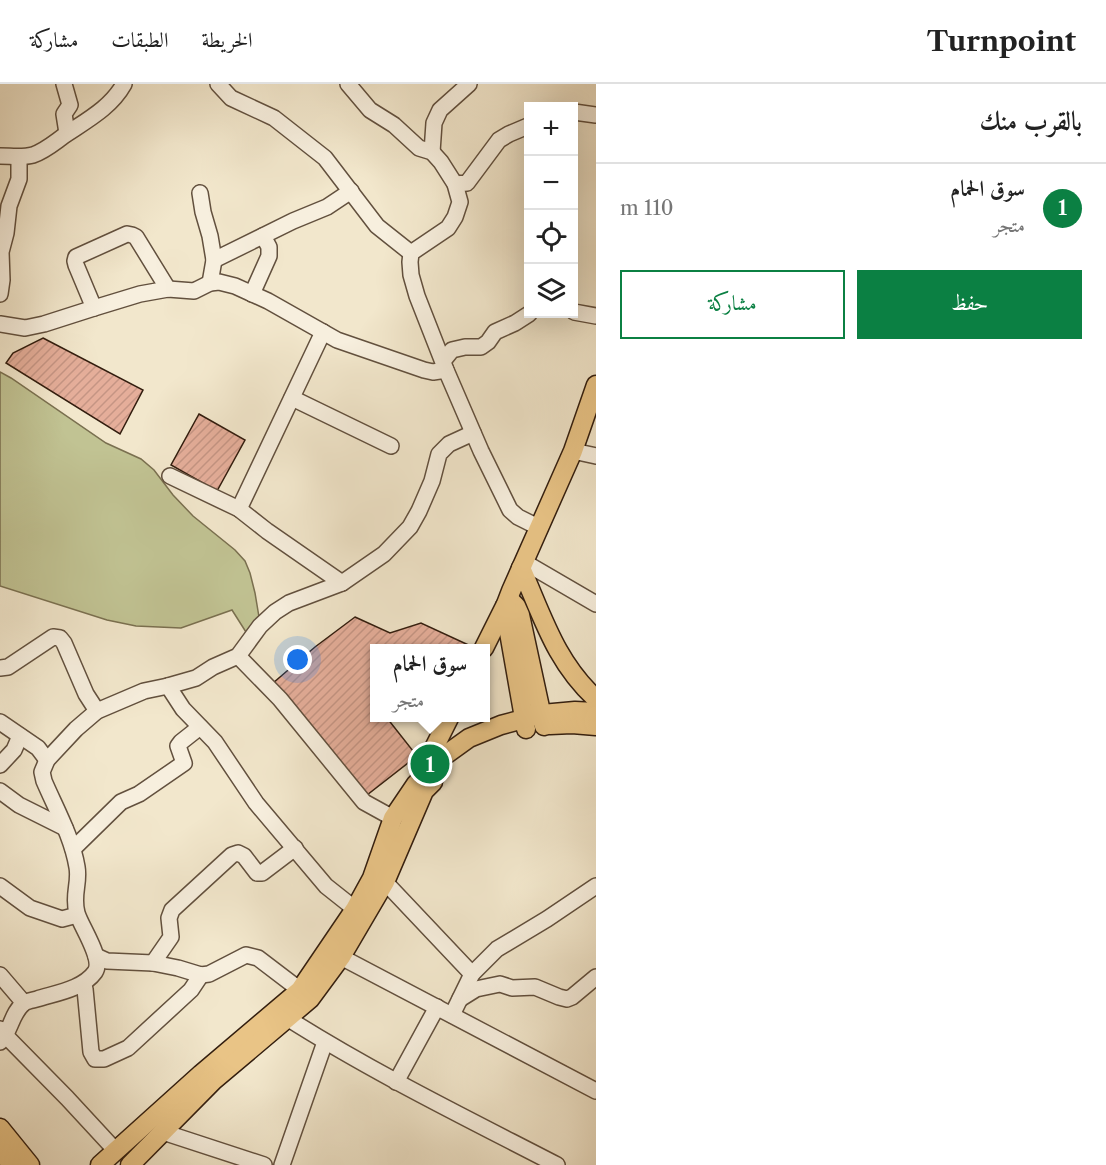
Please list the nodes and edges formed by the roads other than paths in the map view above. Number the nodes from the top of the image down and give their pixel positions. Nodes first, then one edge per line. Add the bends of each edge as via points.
1 (64, 84) edge
2 (124, 84) edge
3 (218, 84) edge
4 (348, 84) edge
5 (469, 84) edge
6 (578, 113) edge
7 (596, 115) edge
8 (524, 128) edge
9 (67, 133) junction
10 (432, 152) junction
11 (0, 156) edge
12 (19, 157) junction
13 (455, 184) junction
14 (351, 191) junction
15 (200, 193) dead end
16 (263, 236) junction
17 (411, 253) junction
18 (214, 260) junction
19 (210, 283) junction
20 (168, 289) junction
21 (0, 294) edge
22 (252, 294) junction
23 (94, 308) junction
24 (578, 313) edge
25 (596, 316) edge
26 (524, 317) edge
27 (0, 324) edge
28 (323, 332) junction
29 (444, 366) junction
30 (596, 385) edge
31 (292, 398) junction
32 (474, 433) junction
33 (391, 446) dead end
34 (573, 451) junction
35 (596, 456) edge
36 (170, 476) dead end
37 (239, 509) junction
38 (540, 528) junction
39 (523, 565) junction
40 (342, 583) junction
41 (508, 602) junction
42 (596, 604) edge
43 (486, 644) edge
44 (238, 656) junction
45 (0, 668) edge
46 (168, 686) junction
47 (596, 699) edge
48 (97, 711) junction
49 (596, 712) edge
50 (543, 720) junction
51 (0, 722) edge
52 (447, 722) edge
53 (525, 723) junction
54 (596, 726) edge
55 (200, 728) junction
56 (20, 736) junction
57 (47, 760) junction
58 (0, 765) edge
59 (416, 784) junction
60 (0, 791) edge
61 (393, 818) junction
62 (65, 828) junction
63 (295, 848) junction
64 (73, 849) junction
65 (385, 882) junction
66 (0, 886) edge
67 (596, 886) edge
68 (354, 909) junction
69 (77, 915) junction
70 (96, 956) junction
71 (341, 957) junction
72 (153, 963) junction
73 (472, 974) junction
74 (0, 975) edge
75 (201, 975) junction
76 (596, 977) edge
77 (81, 985) junction
78 (300, 990) junction
79 (460, 999) junction
80 (24, 1003) junction
81 (436, 1007) junction
82 (452, 1015) junction
83 (288, 1018) junction
84 (2, 1036) edge
85 (325, 1042) junction
86 (396, 1082) junction
87 (596, 1091) edge
88 (0, 1128) edge
89 (163, 1132) junction
90 (116, 1151) junction
91 (30, 1165) edge
92 (100, 1165) edge
93 (130, 1165) edge
94 (264, 1165) edge
95 (282, 1165) edge
96 (557, 1165) edge

1 - 9 street via 70,105 64,114
2 - 9 street via 95,116
3 - 14 street via 231,98 274,118 325,158
4 - 10 street via 370,110 419,148
5 - 10 street via 441,110 434,123
6 - 7 street
8 - 13 street via 500,141 467,183
9 - 12 street via 49,147
10 - 13 street
11 - 12 street
12 - 21 street via 19,179 9,206 2,252
13 - 17 street via 460,202 448,228
14 - 16 street via 327,207
14 - 17 street via 377,226
15 - 18 street
16 - 18 street
16 - 22 street via 269,247 268,256
17 - 29 street via 411,276
18 - 19 street
19 - 20 street via 194,291
19 - 22 street via 235,286
20 - 23 street
20 - 23 street via 136,237 127,234 76,257
22 - 28 street
23 - 27 street via 25,328
24 - 25 street
26 - 29 street via 495,332 481,347 452,350
28 - 29 street via 424,370 433,372
28 - 31 street
29 - 32 street
30 - 34 main road
31 - 33 street
31 - 37 street
32 - 38 street via 510,510
32 - 40 street via 449,444 439,454 432,481 410,527 384,554
34 - 35 street
34 - 38 main road
36 - 37 street
37 - 40 street
38 - 39 main road
39 - 41 main road
39 - 42 street
39 - 47 main road via 557,649
40 - 44 street via 275,612
41 - 43 main road
41 - 50 main road via 516,606 520,615
41 - 53 main road via 507,621
44 - 46 street via 196,678
44 - 61 street via 280,699 364,802
45 - 48 street via 8,667 53,637 60,638
46 - 48 street
46 - 55 street
48 - 57 street
49 - 50 main road via 575,711
50 - 53 main road
50 - 54 main road
51 - 56 street
52 - 59 main road
53 - 59 main road via 501,725 469,738 437,761
53 - 65 main road via 474,749 444,770 424,791
55 - 63 street via 215,742 256,803
55 - 64 street via 178,746 184,763 121,802
56 - 57 street
56 - 58 street via 14,750
57 - 62 street via 42,772 44,781
59 - 61 main road
60 - 62 street via 18,805
61 - 68 main road via 372,878
62 - 64 street
63 - 68 street via 326,886
63 - 72 street via 262,873 257,873 244,856 232,855 172,910 171,937
64 - 69 street via 78,870 74,901
65 - 71 main road
65 - 73 street
66 - 69 street via 30,908 63,919
67 - 73 street via 497,949
68 - 78 main road
69 - 70 street
70 - 72 street via 107,961
70 - 77 street via 98,966
71 - 81 street
71 - 83 main road via 310,999
72 - 75 street
73 - 79 street
74 - 80 street
75 - 77 street via 191,990 128,1048 104,1059 95,1059 92,1052 85,989
75 - 78 street via 246,955 258,958
76 - 79 street via 567,999 535,987 500,984 476,989
77 - 80 street
78 - 90 main road
79 - 82 street
80 - 84 street
81 - 82 street
81 - 86 street
82 - 87 street
83 - 85 street
83 - 89 main road via 213,1081
84 - 90 street
85 - 86 street
85 - 95 street
86 - 96 street
88 - 91 main road
89 - 93 main road
89 - 94 street
90 - 92 main road

